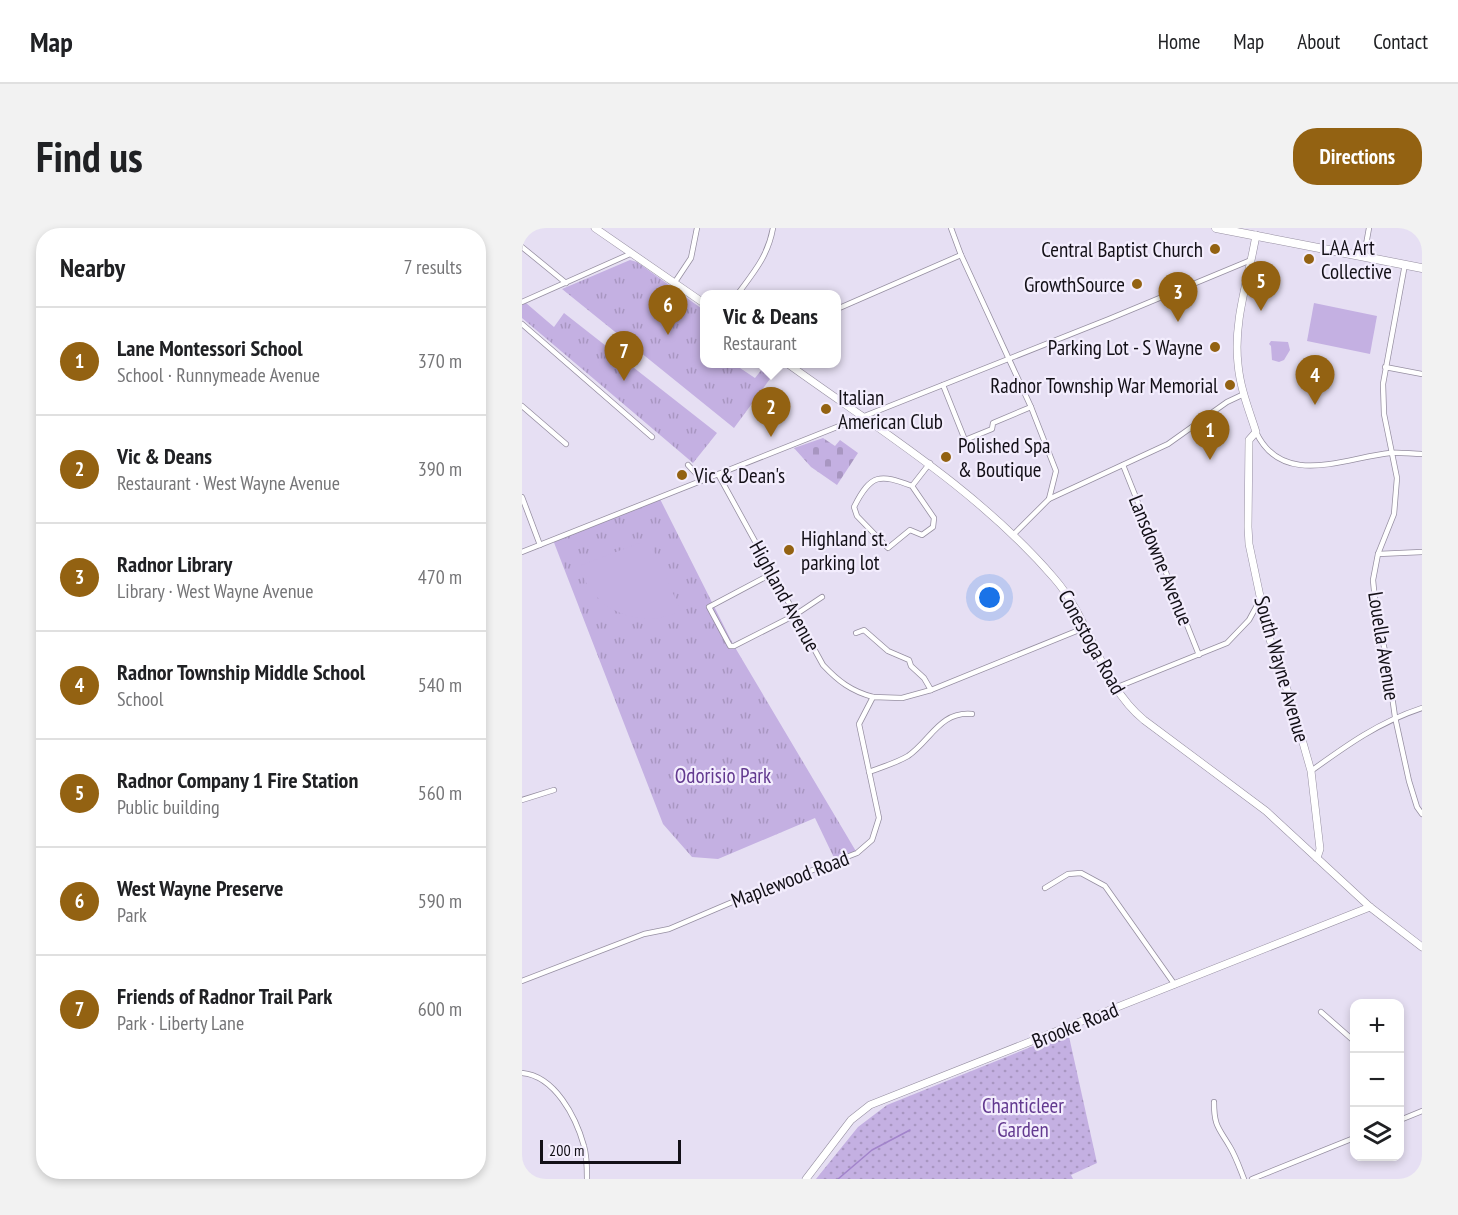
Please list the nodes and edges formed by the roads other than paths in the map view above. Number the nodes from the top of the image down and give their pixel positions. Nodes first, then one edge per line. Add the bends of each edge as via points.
1 (594, 228) edge
2 (696, 228) edge
3 (773, 228) edge
4 (951, 228) edge
5 (1216, 228) edge
6 (1370, 228) edge
7 (1256, 235) junction
8 (522, 247) edge
9 (630, 254) junction
10 (961, 255) junction
11 (1364, 256) junction
12 (1251, 260) junction
13 (1406, 264) junction
14 (1422, 268) edge
15 (675, 282) junction
16 (566, 284) junction
17 (740, 290) edge
18 (700, 300) edge
19 (522, 302) edge
20 (841, 307) edge
21 (522, 324) edge
22 (1009, 358) junction
23 (795, 368) edge
24 (1385, 368) junction
25 (1422, 374) edge
26 (943, 384) junction
27 (1244, 394) junction
28 (522, 406) edge
29 (1031, 407) junction
30 (860, 416) junction
31 (1256, 432) junction
32 (652, 437) dead end
33 (566, 444) dead end
34 (1391, 453) junction
35 (1422, 454) edge
36 (930, 464) junction
37 (688, 465) dead end
38 (1123, 465) junction
39 (718, 474) junction
40 (702, 480) junction
41 (912, 486) junction
42 (522, 497) edge
43 (1049, 499) junction
44 (1013, 535) junction
45 (540, 545) junction
46 (522, 552) edge
47 (1422, 552) edge
48 (1378, 554) junction
49 (773, 573) junction
50 (822, 597) dead end
51 (1261, 598) junction
52 (795, 615) junction
53 (1084, 628) junction
54 (856, 633) dead end
55 (1199, 655) junction
56 (1115, 688) junction
57 (931, 690) junction
58 (873, 697) junction
59 (1422, 708) edge
60 (972, 714) dead end
61 (1395, 717) junction
62 (1311, 771) junction
63 (869, 772) junction
64 (554, 790) dead end
65 (522, 800) edge
66 (1422, 814) edge
67 (1317, 858) junction
68 (1045, 888) dead end
69 (1370, 907) junction
70 (1422, 947) edge
71 (522, 981) edge
72 (1175, 985) junction
73 (1321, 1012) dead end
74 (1350, 1037) edge
75 (522, 1073) edge
76 (1214, 1102) dead end
77 (1422, 1111) edge
78 (1404, 1118) edge
79 (1350, 1140) edge
80 (587, 1179) edge
81 (806, 1179) edge
82 (1244, 1179) edge
83 (1252, 1179) edge

1 - 9 main road
2 - 15 street via 691,258
3 - 17 street via 762,262
4 - 10 street
5 - 7 highway
6 - 11 street
7 - 11 highway
7 - 12 main road
8 - 16 street
9 - 15 main road
9 - 16 street
10 - 20 street
10 - 22 street
11 - 13 highway
12 - 22 street
12 - 27 main road via 1238,330
13 - 14 highway
13 - 24 street, Louella Avenue
15 - 18 main road
16 - 19 street
21 - 32 street
22 - 26 street
22 - 29 street
23 - 30 main road, Conestoga Road
24 - 25 street
24 - 34 street, Louella Avenue via 1384,414
26 - 29 street via 965,440
26 - 30 street
27 - 31 main road
27 - 38 street via 1168,444
28 - 33 street
29 - 43 street via 1056,471
30 - 36 main road, Conestoga Road
30 - 39 street
31 - 34 street via 1273,454 1307,467
31 - 51 main road, South Wayne Avenue via 1249,440 1248,527
34 - 35 street
34 - 48 street, Louella Avenue via 1397,478 1394,513
36 - 41 street
36 - 44 main road, Conestoga Road
37 - 40 street
38 - 43 street
38 - 55 street, Lansdowne Avenue
39 - 40 street
39 - 49 street, Highland Avenue
40 - 45 street
41 - 41 street via 891,478 876,478 854,507 857,516 888,548 910,530 922,535 933,527 934,518
42 - 45 street
43 - 44 street
44 - 53 main road, Conestoga Road via 1059,584
45 - 46 street
47 - 48 street
48 - 61 street, Louella Avenue via 1373,580 1376,611
49 - 52 street, Highland Avenue
49 - 52 street via 709,607 734,646
50 - 52 street
51 - 55 street via 1235,636
51 - 62 main road, South Wayne Avenue via 1268,634
52 - 58 street, Highland Avenue via 823,665 839,682
53 - 56 main road, Conestoga Road
53 - 57 street
54 - 57 street via 864,630 888,651 909,660
55 - 56 street
56 - 67 main road, Conestoga Road via 1137,714 1266,811
57 - 58 street via 902,698
58 - 63 street, Maplewood Road via 859,724
59 - 61 street
60 - 63 street via 960,713 950,718 906,757
61 - 62 street via 1352,741
61 - 66 street, Louella Avenue via 1409,781
62 - 67 main road, South Wayne Avenue via 1320,849
63 - 71 street, Maplewood Road via 879,818 872,840 857,853 669,929 644,934
64 - 65 street
67 - 69 main road, Conestoga Road
68 - 72 street via 1068,874 1081,873 1105,886
69 - 70 main road, Conestoga Road
69 - 72 main road, Brooke Road
72 - 81 main road, Brooke Road via 870,1105 851,1120
73 - 74 street
75 - 80 street via 538,1077 560,1097 584,1147
76 - 82 street via 1214,1120
77 - 78 street
79 - 83 street

